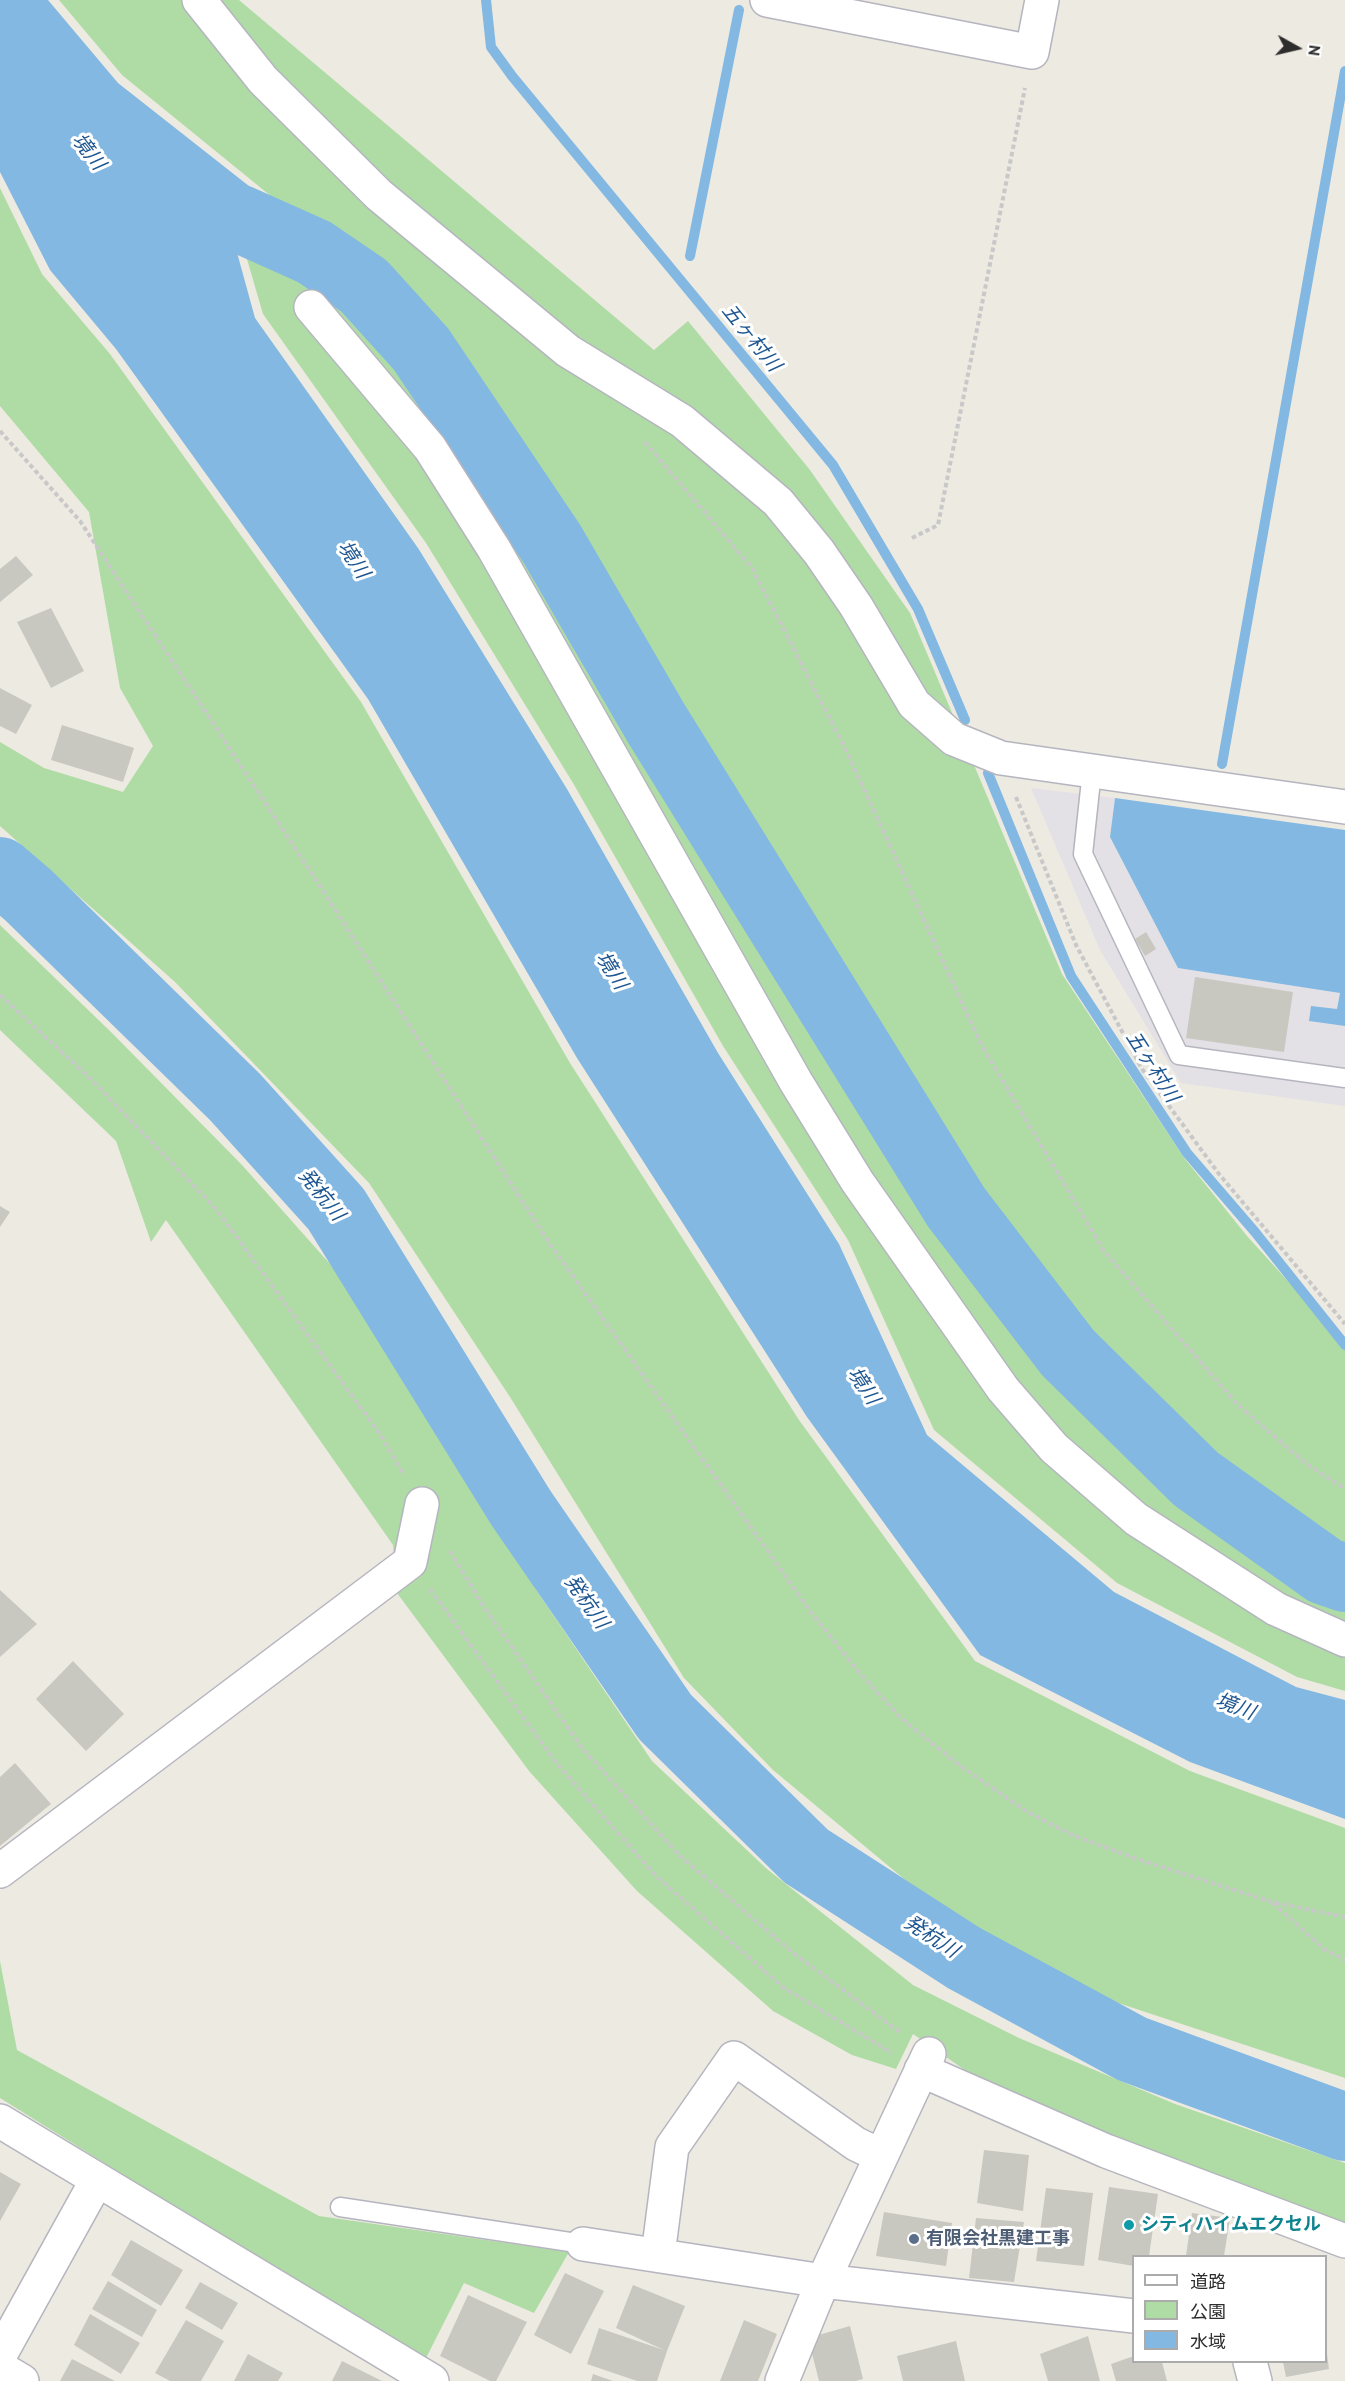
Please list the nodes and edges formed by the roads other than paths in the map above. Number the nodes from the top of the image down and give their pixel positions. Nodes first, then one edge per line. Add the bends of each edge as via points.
1 (199, 0) edge
2 (767, 0) edge
3 (1042, 0) edge
4 (311, 307) dead end
5 (1092, 771) junction
6 (1345, 807) edge
7 (1345, 1078) edge
8 (422, 1504) dead end
9 (1345, 1640) edge
10 (0, 1872) edge
11 (0, 2121) edge
12 (881, 2156) junction
13 (97, 2180) junction
14 (340, 2207) dead end
15 (1345, 2241) edge
16 (583, 2244) joint
17 (658, 2255) junction
18 (823, 2282) junction
19 (1132, 2316) edge
20 (0, 2355) edge
21 (1250, 2363) edge
22 (0, 2368) edge
23 (22, 2381) edge
24 (432, 2381) edge
25 (782, 2381) edge
26 (1255, 2381) edge

1 - 5 street via 263,80 380,195 568,351 682,421 778,502 856,606 914,704 954,740 1000,758
2 - 3 street via 1032,51
4 - 9 street via 437,458 500,559 796,1083 857,1181 1002,1389 1054,1448 1136,1519 1276,1609
5 - 6 street
5 - 7 lane via 1083,854 1179,1054
8 - 10 street via 410,1562
11 - 13 street
12 - 15 street via 925,2062 1106,2151
12 - 17 street via 856,2144 734,2058 672,2147
12 - 18 street
13 - 20 street
13 - 24 street
14 - 16 lane
16 - 17 street
17 - 18 street
18 - 19 street
18 - 25 street
21 - 26 street
22 - 23 street

